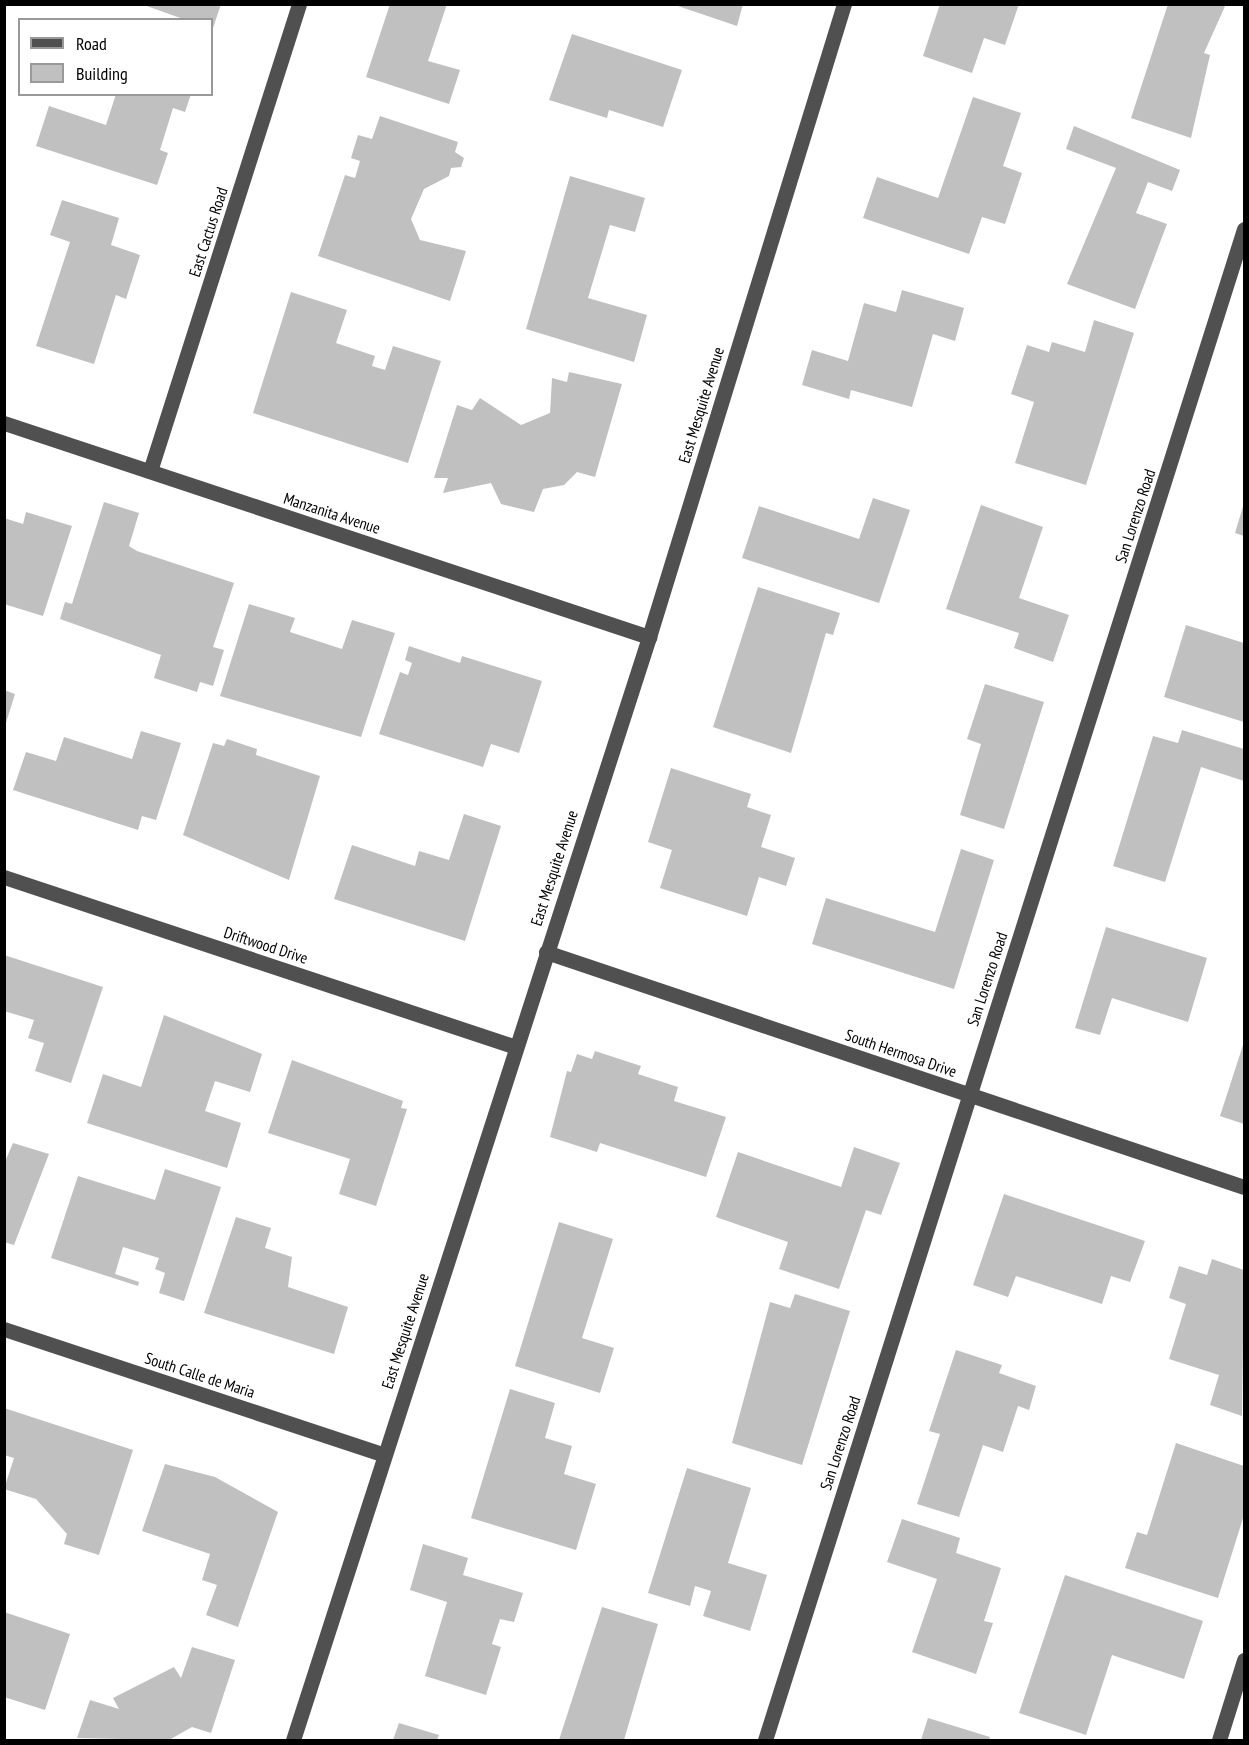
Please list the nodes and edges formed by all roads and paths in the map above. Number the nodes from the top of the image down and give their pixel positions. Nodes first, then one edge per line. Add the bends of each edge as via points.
1 (300, 4) edge
2 (844, 4) edge
3 (1245, 229) edge
4 (4, 423) edge
5 (150, 471) junction
6 (649, 637) junction
7 (4, 877) edge
8 (546, 952) junction
9 (516, 1047) junction
10 (969, 1096) junction
11 (1245, 1187) edge
12 (4, 1329) edge
13 (384, 1455) junction
14 (1245, 1660) edge
15 (293, 1740) edge
16 (765, 1740) edge
17 (1219, 1740) edge

1 - 5 street, East Cactus Road
2 - 6 street, East Mesquite Avenue
3 - 10 street, San Lorenzo Road
4 - 5 street, Manzanita Avenue
5 - 6 street, Manzanita Avenue
6 - 8 street, East Mesquite Avenue
7 - 9 street, Driftwood Drive
8 - 9 street, East Mesquite Avenue
8 - 10 street, South Hermosa Drive
9 - 13 street, East Mesquite Avenue
10 - 11 street, South Hermosa Drive
10 - 16 street, San Lorenzo Road
12 - 13 street, South Calle de Maria
13 - 15 street, East Mesquite Avenue
14 - 17 street

